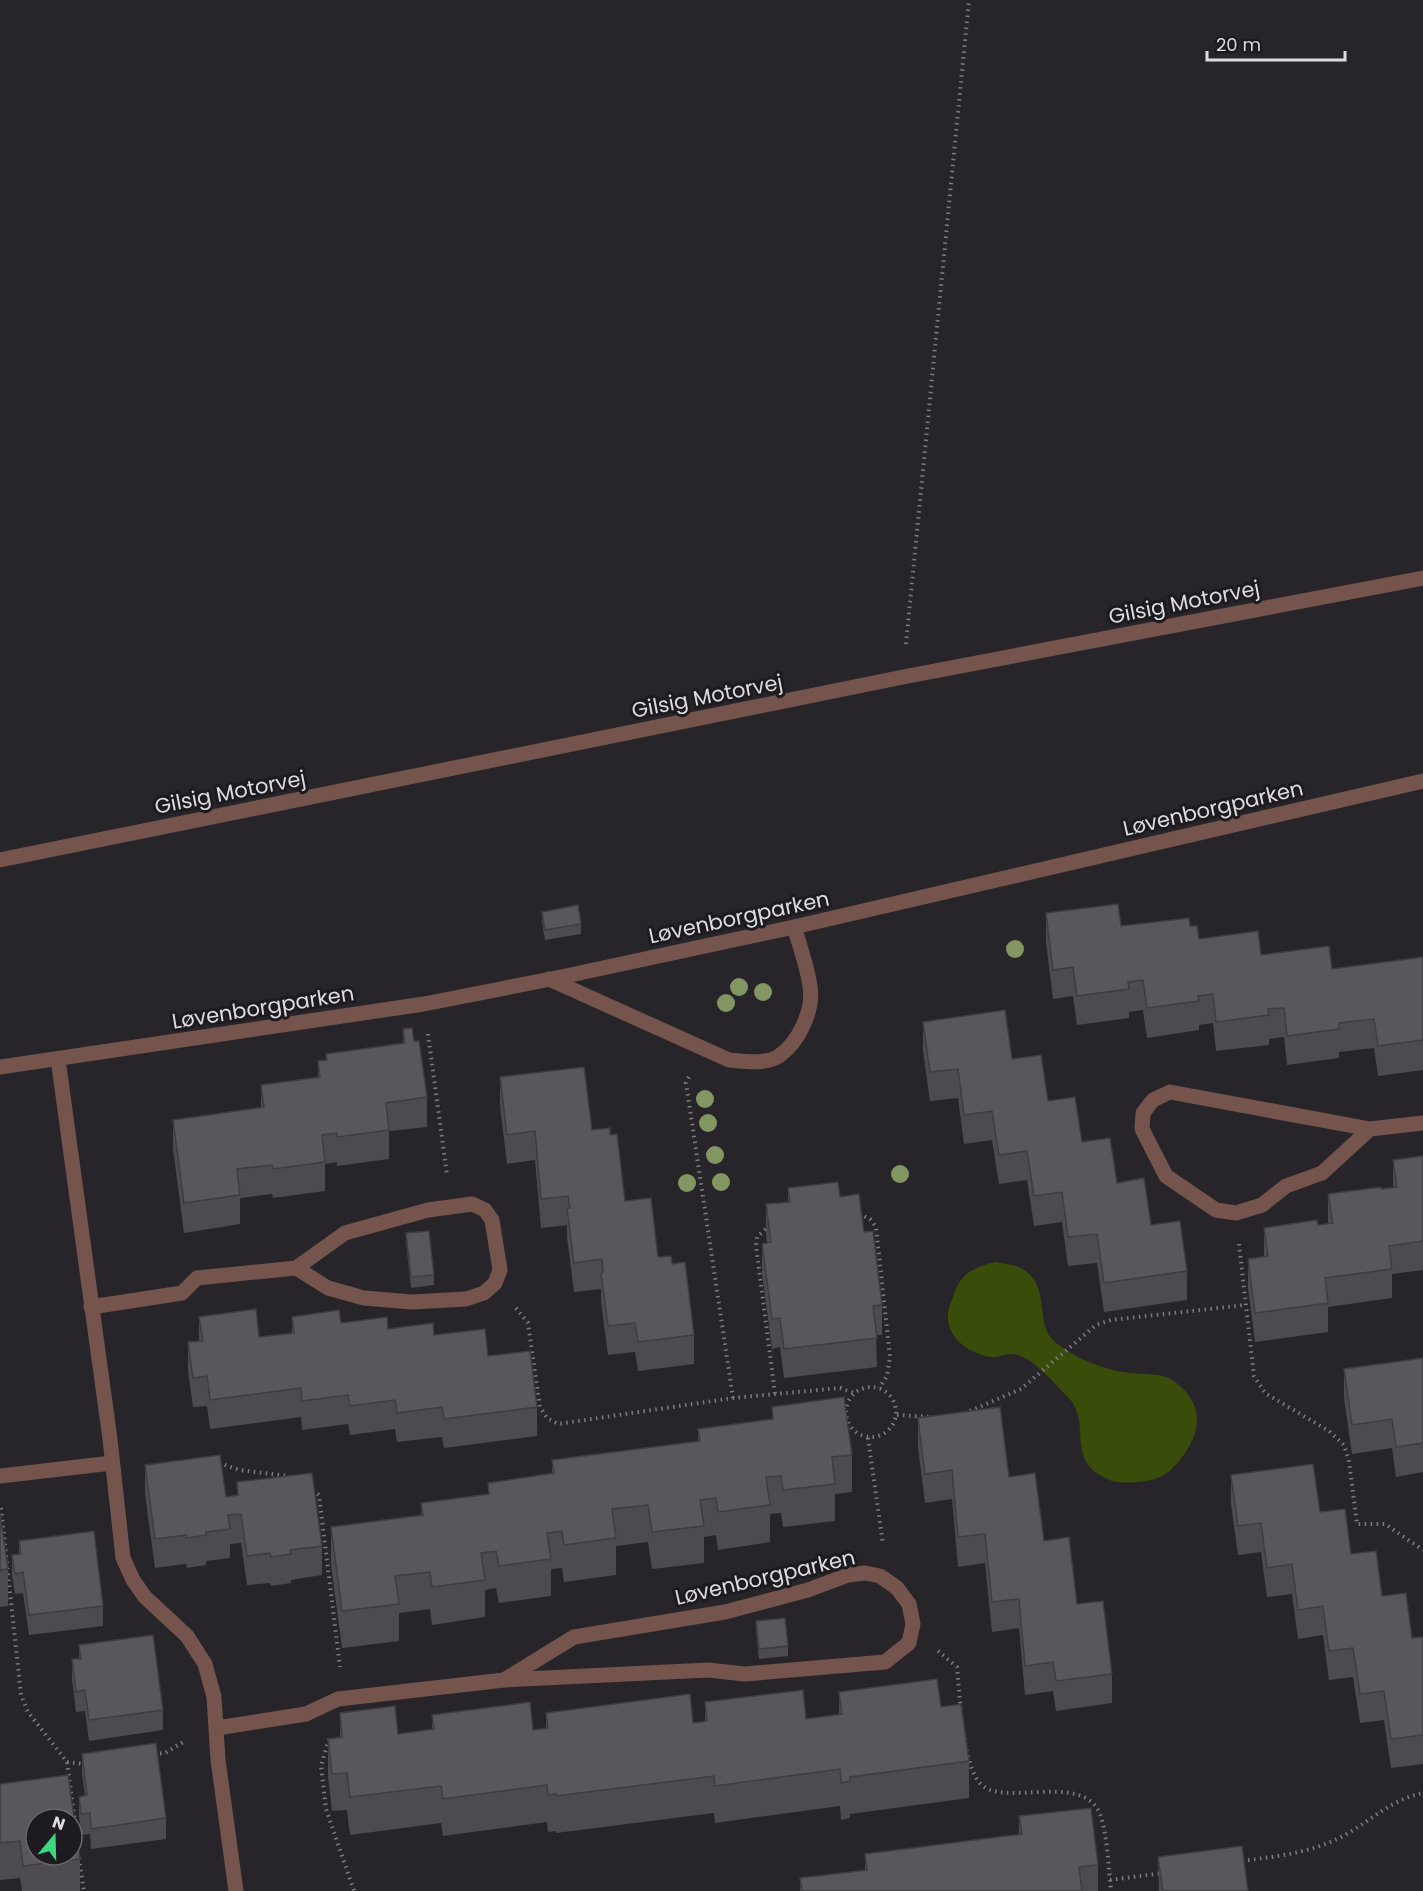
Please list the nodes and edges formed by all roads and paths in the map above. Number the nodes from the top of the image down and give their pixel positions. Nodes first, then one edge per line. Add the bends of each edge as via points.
1 (969, 0) edge
2 (1423, 578) edge
3 (903, 677) junction
4 (1423, 780) edge
5 (0, 860) edge
6 (794, 927) junction
7 (549, 979) junction
8 (424, 1004) junction
9 (701, 1048) junction
10 (58, 1059) junction
11 (0, 1067) edge
12 (1423, 1122) edge
13 (1370, 1129) junction
14 (451, 1206) junction
15 (849, 1210) edge
16 (1236, 1213) junction
17 (774, 1222) edge
18 (296, 1268) junction
19 (495, 1282) junction
20 (1245, 1305) junction
21 (91, 1307) junction
22 (879, 1388) junction
23 (854, 1393) junction
24 (774, 1394) junction
25 (733, 1398) junction
26 (966, 1413) edge
27 (897, 1415) junction
28 (940, 1417) edge
29 (868, 1438) junction
30 (211, 1461) edge
31 (112, 1463) junction
32 (0, 1476) edge
33 (296, 1480) edge
34 (305, 1483) edge
35 (0, 1499) edge
36 (1423, 1550) edge
37 (880, 1576) junction
38 (909, 1643) junction
39 (504, 1680) junction
40 (338, 1699) junction
41 (217, 1728) junction
42 (153, 1755) edge
43 (67, 1762) junction
44 (95, 1763) edge
45 (1423, 1793) edge
46 (73, 1807) edge
47 (1237, 1862) edge
48 (81, 1867) edge
49 (1168, 1872) edge
50 (1110, 1880) junction
51 (352, 1890) edge
52 (84, 1891) edge
53 (236, 1891) edge
54 (1111, 1891) edge

1 - 3 path
2 - 3 street, Gilsig Motorvej
3 - 5 street, Gilsig Motorvej
4 - 6 street, Løvenborgparken
6 - 7 street, Løvenborgparken
6 - 9 street via 811,988 808,1014 796,1038 778,1056 755,1062 729,1060
7 - 8 street, Løvenborgparken
7 - 9 street
8 - 10 street, Løvenborgparken
8 - 14 path
9 - 25 path via 686,1083
10 - 11 street, Løvenborgparken
10 - 21 street
12 - 13 street
13 - 16 street via 1322,1173 1286,1186 1262,1205
13 - 16 street via 1170,1092 1153,1100 1143,1113 1142,1129 1166,1176 1216,1210
14 - 18 street via 345,1233
14 - 19 street via 472,1204 485,1210 492,1220 500,1270
15 - 22 path via 870,1219 876,1227 890,1357 887,1376
16 - 20 path
17 - 24 path via 757,1237 756,1246
18 - 19 street via 328,1288 364,1298 412,1302 466,1299 484,1293
18 - 21 street via 196,1278 182,1293
19 - 25 path via 528,1323 540,1407 547,1418 558,1424
20 - 26 path via 1096,1325 1020,1389
20 - 36 path via 1254,1376 1265,1393 1329,1431 1344,1445 1357,1524 1385,1524
21 - 31 street
22 - 23 path
22 - 27 path via 893,1398
23 - 24 path via 840,1388
23 - 29 path via 848,1400 846,1417 854,1431
24 - 25 path
27 - 28 path
27 - 29 path via 884,1434
29 - 37 path via 883,1543
30 - 33 path
31 - 32 street
31 - 41 street via 123,1558 145,1597 197,1648 214,1697
34 - 40 path via 319,1495 341,1682
35 - 43 path via 21,1695 28,1712
37 - 38 street, Løvenborgparken via 897,1588 909,1604 913,1624
37 - 39 street, Løvenborgparken via 848,1575 725,1612 574,1637
38 - 39 street, Løvenborgparken via 885,1662 745,1674 708,1670
38 - 50 path via 942,1652 957,1667 970,1768 981,1785 997,1791 1072,1793 1091,1801 1100,1815
39 - 40 street, Løvenborgparken
40 - 41 street, Løvenborgparken via 306,1714
40 - 51 path via 321,1766 326,1809
41 - 42 path
41 - 53 street
43 - 44 path
43 - 46 path
45 - 47 path via 1394,1802 1346,1835 1306,1852
48 - 52 path
49 - 50 path
50 - 54 path

